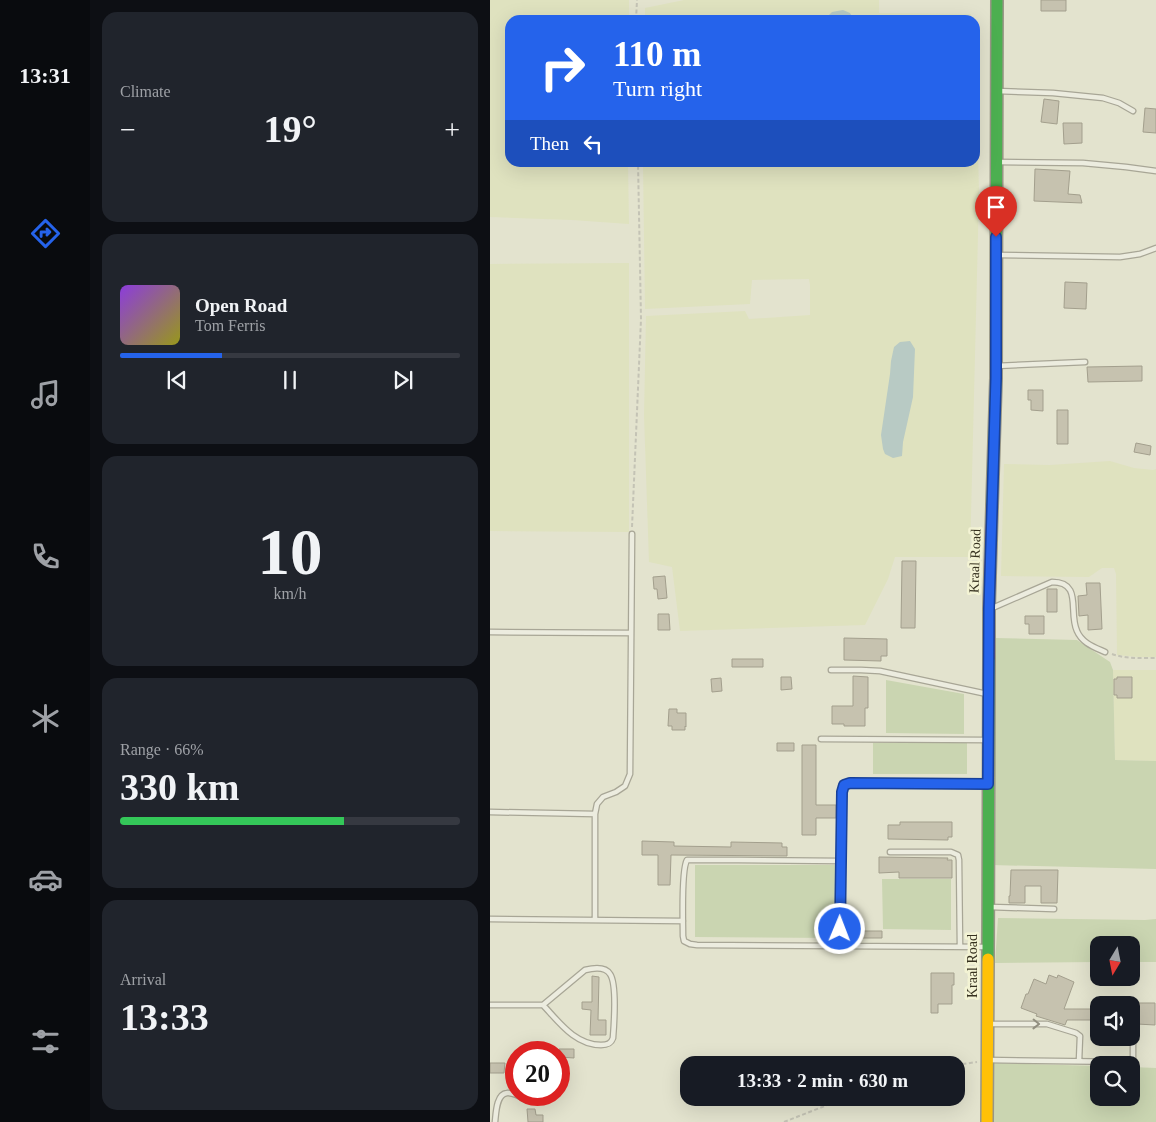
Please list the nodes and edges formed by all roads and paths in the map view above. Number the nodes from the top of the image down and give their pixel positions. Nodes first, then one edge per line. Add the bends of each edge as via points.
1 (637, 0) edge
2 (997, 0) edge
3 (636, 15) edge
4 (996, 91) junction
5 (1133, 111) dead end
6 (996, 162) junction
7 (638, 167) edge
8 (1156, 171) edge
9 (1156, 248) edge
10 (996, 255) junction
11 (1085, 362) dead end
12 (996, 366) junction
13 (632, 534) joint
14 (989, 609) junction
15 (490, 632) edge
16 (631, 633) junction
17 (1104, 652) joint
18 (1156, 658) edge
19 (831, 670) dead end
20 (988, 694) junction
21 (821, 739) dead end
22 (988, 740) junction
23 (988, 784) junction
24 (490, 812) edge
25 (595, 814) junction
26 (890, 852) dead end
27 (841, 861) junction
28 (988, 907) junction
29 (1054, 909) dead end
30 (490, 919) edge
31 (595, 920) junction
32 (683, 921) junction
33 (840, 946) junction
34 (960, 947) junction
35 (987, 947) junction
36 (490, 1005) edge
37 (543, 1005) junction
38 (987, 1024) junction
39 (1132, 1046) edge
40 (987, 1060) junction
41 (1079, 1061) junction
42 (965, 1064) edge
43 (505, 1094) edge
44 (825, 1106) edge
45 (495, 1122) edge
46 (784, 1122) edge
47 (987, 1122) edge

1 - 3 path
2 - 4 street, Kraal Road
4 - 5 lane via 1094,96 1120,103
4 - 6 street, Kraal Road
6 - 8 lane via 1083,163
6 - 10 street, Kraal Road
7 - 13 path via 640,319
9 - 10 lane via 1120,257
10 - 12 street, Kraal Road
11 - 12 lane
12 - 14 street, Kraal Road
13 - 16 lane
14 - 17 lane via 1052,582 1063,583 1071,590 1077,632 1082,640
14 - 20 street, Kraal Road
15 - 16 lane
16 - 25 lane via 630,774 625,786 603,797
17 - 18 path
19 - 20 lane via 880,671
20 - 22 street, Kraal Road
21 - 22 lane
22 - 23 street, Kraal Road
23 - 27 lane via 844,785
23 - 28 street, Kraal Road
24 - 25 lane
25 - 31 lane
26 - 34 lane via 951,852 958,855
27 - 32 lane via 687,860
27 - 33 lane
28 - 29 lane
28 - 35 street, Kraal Road
30 - 31 lane
31 - 32 lane
32 - 33 lane via 684,941 690,944
33 - 34 lane
34 - 35 lane
35 - 38 street, Kraal Road
36 - 37 lane
37 - 37 lane via 585,970 593,967 605,970 614,986 612,1041 602,1045 578,1040
38 - 40 street, Kraal Road
38 -> 41 lane via 1047,1024 1076,1033 1080,1036
39 - 41 lane via 1130,1062
40 - 41 lane
40 - 42 path
40 - 47 street, Kraal Road
43 - 45 lane via 498,1102
44 - 46 path

